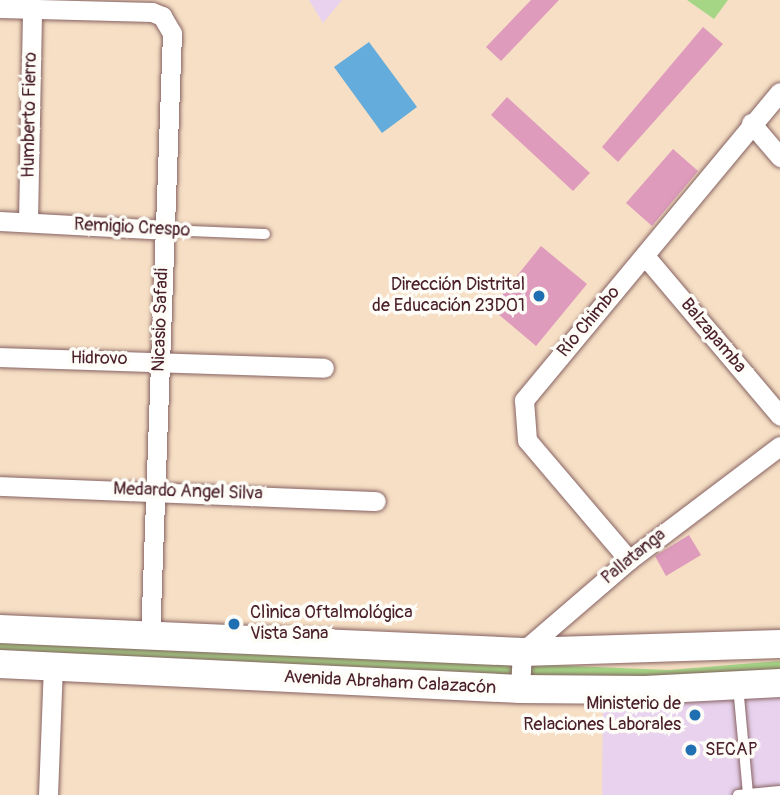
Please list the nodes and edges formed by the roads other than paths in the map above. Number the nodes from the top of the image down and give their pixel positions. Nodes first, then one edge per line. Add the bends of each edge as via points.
1 (0, 8) edge
2 (32, 8) junction
3 (780, 92) edge
4 (751, 123) junction
5 (780, 157) edge
6 (0, 221) edge
7 (27, 222) junction
8 (164, 230) junction
9 (265, 234) dead end
10 (645, 256) junction
11 (0, 357) edge
12 (160, 361) junction
13 (324, 368) dead end
14 (780, 416) edge
15 (780, 446) edge
16 (0, 486) edge
17 (155, 490) junction
18 (376, 501) dead end
19 (629, 560) junction
20 (0, 629) edge
21 (150, 638) junction
22 (780, 643) edge
23 (522, 652) junction
24 (0, 663) edge
25 (53, 666) junction
26 (780, 683) edge
27 (738, 686) junction
28 (520, 689) junction
29 (780, 790) edge
30 (743, 794) edge
31 (48, 795) edge

1 - 2 street
2 - 7 street, Humberto Fierro
2 - 8 street, Nicasio Safadi via 162,16 172,33
3 - 4 street, Río Chimbo
4 - 5 street
4 - 10 street, Río Chimbo
6 - 7 street, Remigio Crespo
7 - 8 street, Remigio Crespo
8 - 9 lane, Remigio Crespo
8 - 12 street, Nicasio Safadi
10 - 14 street, Balzapamba
10 - 19 street, Río Chimbo via 524,400 527,440
11 - 12 street, Hidrovo
12 - 13 street, Hidrovo
12 - 17 street, Nicasio Safadi
15 - 19 street, Pallatanga
16 - 17 street, Medardo Angel Silva
17 - 18 street, Medardo Angel Silva
17 - 21 street, Nicasio Safadi
19 - 23 street, Pallatanga
20 - 21 main road, Avenida Abraham Calazacón
21 - 23 main road, Avenida Abraham Calazacón
22 - 23 main road, Avenida Abraham Calazacón
23 - 28 street
24 - 25 main road, Avenida Abraham Calazacón
25 - 28 main road, Avenida Abraham Calazacón
25 - 31 street
26 - 27 main road, Avenida Abraham Calazacón
27 - 28 main road, Avenida Abraham Calazacón
27 - 30 lane
29 - 30 lane

